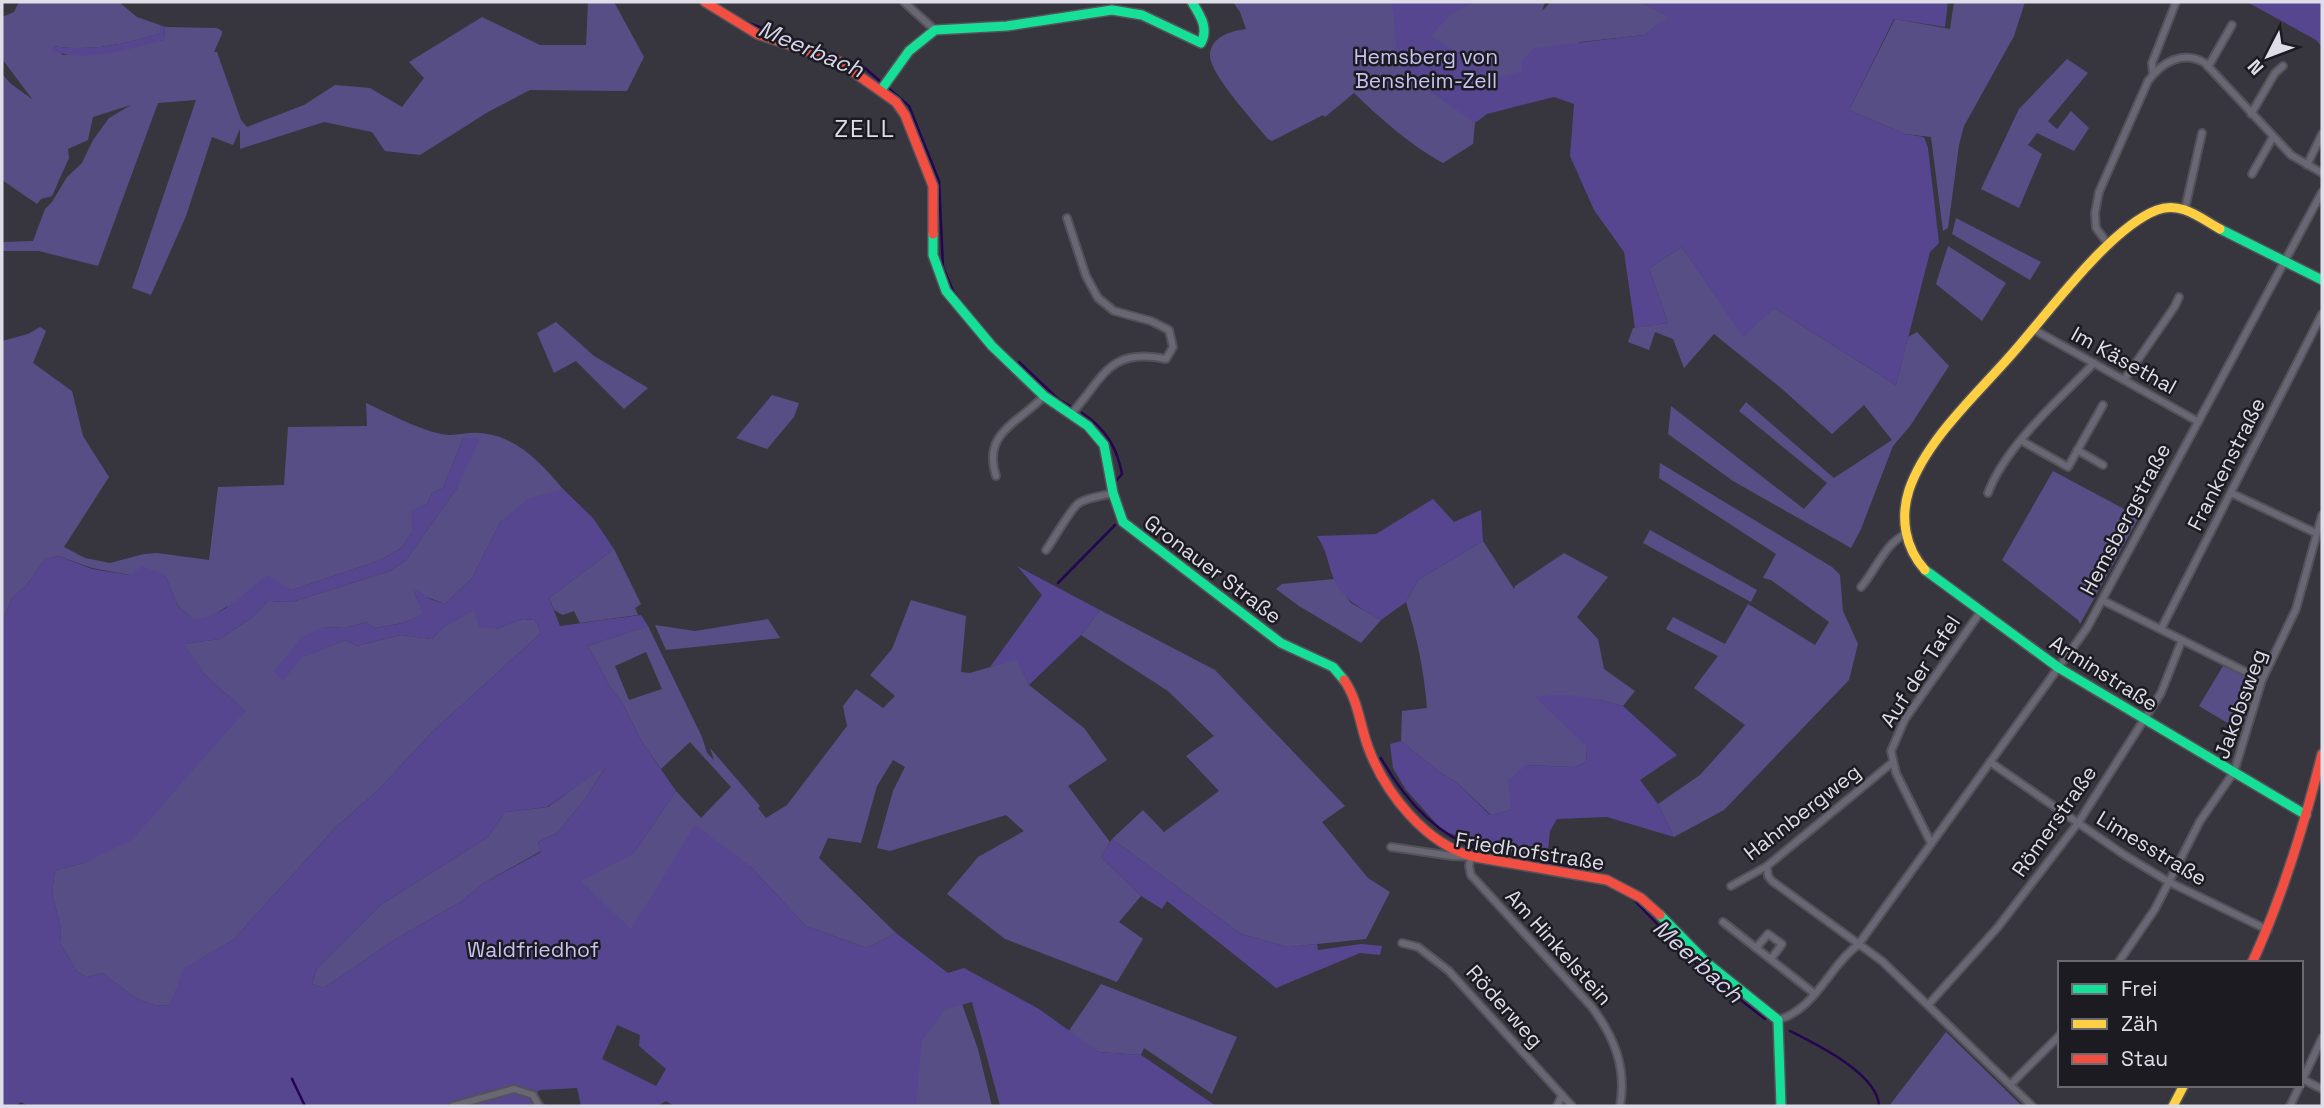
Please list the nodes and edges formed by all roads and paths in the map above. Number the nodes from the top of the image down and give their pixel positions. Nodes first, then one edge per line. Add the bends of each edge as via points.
1 (705, 2) edge
2 (904, 2) edge
3 (1192, 2) edge
4 (2176, 2) edge
5 (2232, 25) dead end
6 (935, 30) junction
7 (2208, 66) junction
8 (2283, 66) dead end
9 (2153, 74) junction
10 (884, 86) junction
11 (2251, 114) junction
12 (2202, 133) dead end
13 (2322, 134) edge
14 (2273, 137) junction
15 (2307, 165) junction
16 (2322, 173) edge
17 (2252, 174) dead end
18 (2322, 192) edge
19 (2185, 209) junction
20 (1067, 218) dead end
21 (2109, 245) junction
22 (2284, 261) junction
23 (2322, 280) edge
24 (2179, 297) dead end
25 (2322, 314) edge
26 (2033, 330) junction
27 (2094, 363) junction
28 (2124, 380) junction
29 (1044, 396) junction
30 (2103, 405) dead end
31 (1071, 414) junction
32 (2197, 421) junction
33 (2022, 441) junction
34 (2077, 450) junction
35 (2103, 465) dead end
36 (996, 477) dead end
37 (1113, 493) junction
38 (1989, 493) dead end
39 (2231, 493) junction
40 (2322, 515) edge
41 (2316, 533) junction
42 (1906, 534) junction
43 (1046, 550) dead end
44 (1861, 587) dead end
45 (2102, 600) junction
46 (1981, 611) junction
47 (2161, 629) junction
48 (2182, 640) junction
49 (2059, 668) junction
50 (2262, 680) junction
51 (2146, 720) junction
52 (2322, 754) edge
53 (1893, 762) junction
54 (1990, 762) junction
55 (2234, 772) junction
56 (2306, 815) junction
57 (2078, 823) junction
58 (1931, 843) junction
59 (1391, 847) dead end
60 (1471, 857) junction
61 (1766, 866) junction
62 (2169, 882) junction
63 (1731, 886) dead end
64 (1723, 922) dead end
65 (2268, 930) junction
66 (1402, 943) dead end
67 (1858, 945) junction
68 (1756, 948) junction
69 (1771, 959) junction
70 (2119, 961) edge
71 (2253, 961) edge
72 (1815, 994) junction
73 (1928, 1005) junction
74 (1777, 1020) junction
75 (2058, 1037) edge
76 (2322, 1038) edge
77 (2303, 1077) edge
78 (2303, 1082) edge
79 (2011, 1084) junction
80 (2183, 1087) edge
81 (2298, 1087) edge
82 (2322, 1088) edge
83 (1562, 1095) junction
84 (453, 1106) edge
85 (539, 1106) edge
86 (1558, 1106) edge
87 (1572, 1106) edge
88 (1620, 1106) edge
89 (1782, 1106) edge
90 (2032, 1106) edge
91 (2173, 1106) edge
92 (2290, 1106) edge

1 - 10 street, Gronauer Straße via 757,34 838,61
2 - 6 street
3 - 6 street via 1203,22 1201,43 1142,15 1112,10 1007,26
4 - 9 street via 2152,63
5 - 7 street
6 - 10 street via 909,51
7 - 9 street via 2196,58 2179,57
7 - 11 street
8 - 11 street via 2274,73
9 - 21 street via 2098,192 2096,227
10 - 29 street, Gronauer Straße via 905,115 933,186 933,255 946,291 992,346
11 - 14 street
12 - 19 street
13 - 15 street
14 - 15 street
14 - 17 street
15 - 16 street
18 - 22 street, Hemsbergstraße
19 - 21 street, Arminstraße via 2149,213
19 - 22 street
20 - 31 street via 1098,298 1114,311 1169,330 1173,347 1166,359 1138,355 1114,365
21 - 26 street, Arminstraße
22 - 23 street
22 - 32 street, Hemsbergstraße
24 - 28 street
25 - 39 street, Frankenstraße
26 - 27 street, Im Käsethal
26 - 42 street, Arminstraße via 1952,422 1922,464 1905,504
27 - 28 street, Im Käsethal
27 - 33 street
28 - 32 street, Im Käsethal
29 - 31 street, Gronauer Straße
29 - 36 street via 996,440 992,463
30 - 34 street
31 - 37 street, Gronauer Straße via 1104,445
32 - 45 street, Hemsbergstraße
33 - 34 street via 2068,467
33 - 38 street via 1995,475
34 - 35 street
37 - 43 street via 1081,501
37 - 60 street, Gronauer Straße via 1123,522 1146,542 1281,643 1340,673 1351,690 1371,754 1409,814 1447,847
39 - 41 street
39 - 47 street, Frankenstraße
40 - 41 street, Jakobsweg
41 - 50 street, Jakobsweg via 2296,609
42 - 44 street via 1889,548
42 - 46 street, Arminstraße via 1920,565
45 - 47 street
45 - 49 street, Hemsbergstraße
46 - 49 street, Arminstraße
46 - 53 street, Auf der Tafel via 1905,719 1891,751
47 - 48 street
48 - 50 street
48 - 51 street, Römerstraße
49 - 51 street, Arminstraße
49 - 54 street, Hemsbergstraße
50 - 55 street, Jakobsweg
51 - 55 street, Arminstraße
51 - 57 street, Römerstraße
52 - 56 street
53 - 58 street
53 - 61 street, Hahnbergweg
54 - 57 street, Limesstraße
54 - 58 street, Hemsbergstraße
55 - 56 street, Arminstraße
55 - 62 street, Jakobsweg via 2200,821
56 - 65 street
57 - 62 street, Limesstraße
57 - 73 street, Römerstraße via 1998,927
58 - 67 street, Hemsbergstraße
59 - 60 street, Friedhofstraße
60 - 74 street, Friedhofstraße via 1623,886 1648,901 1703,959
60 - 88 street, Am Hinkelstein via 1471,875 1606,1026 1621,1067
61 - 63 street, Hahnbergweg
61 - 67 street via 1772,881
62 - 65 street, Limesstraße
62 - 70 street, Jakobsweg
64 - 68 street
65 - 71 street
66 - 83 street, Röderweg via 1418,947 1449,971
67 - 72 street, Hemsbergstraße
67 - 73 street
68 - 69 street
68 - 69 street via 1768,934 1782,944
69 - 72 street
72 - 74 street, Hemsbergstraße via 1795,1012
73 - 79 street
74 - 89 street
75 - 79 street
76 - 77 street
78 - 82 street
79 - 90 street
80 - 91 street
81 - 92 street
83 - 86 street
83 - 87 street, Röderweg
84 - 85 street via 514,1089 533,1095

